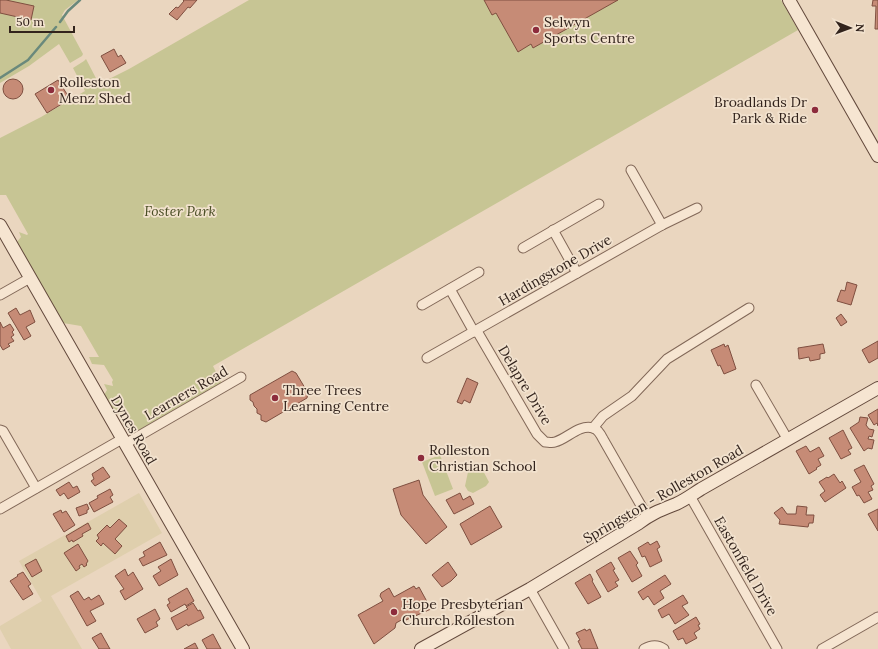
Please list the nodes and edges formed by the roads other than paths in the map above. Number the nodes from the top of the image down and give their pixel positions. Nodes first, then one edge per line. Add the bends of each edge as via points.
1 (790, 0) edge
2 (878, 156) edge
3 (631, 170) dead end
4 (598, 204) dead end
5 (697, 208) dead end
6 (0, 225) edge
7 (662, 225) junction
8 (553, 230) junction
9 (523, 248) dead end
10 (479, 272) dead end
11 (577, 273) junction
12 (30, 278) junction
13 (450, 289) junction
14 (0, 295) edge
15 (422, 305) dead end
16 (749, 308) dead end
17 (476, 331) junction
18 (427, 358) dead end
19 (241, 377) dead end
20 (756, 385) dead end
21 (878, 388) edge
22 (593, 428) junction
23 (0, 430) edge
24 (788, 440) junction
25 (124, 442) junction
26 (36, 488) junction
27 (690, 496) junction
28 (0, 509) edge
29 (647, 516) junction
30 (530, 589) junction
31 (878, 617) edge
32 (427, 647) edge
33 (243, 649) edge
34 (564, 649) edge
35 (644, 649) edge
36 (664, 649) edge
37 (777, 649) edge
38 (822, 649) edge

1 - 2 main road
3 - 7 street
4 - 8 street
5 - 7 street, Hardingstone Drive
6 - 12 main road, Dynes Road
7 - 11 street, Hardingstone Drive
8 - 9 street
8 - 11 street
10 - 13 street
11 - 17 street, Hardingstone Drive
12 - 14 street
12 - 25 main road, Dynes Road
13 - 15 street
13 - 17 street
16 - 22 street via 667,359 632,396 603,416
17 - 18 street, Hardingstone Drive
17 - 22 street, Delapre Drive via 537,434 545,442 554,442 578,430
19 - 25 street, Learners Road
20 - 24 street
21 - 24 main road, Springston - Rolleston Road
22 - 29 street via 604,439
23 - 26 street via 3,431
24 - 27 main road, Springston - Rolleston Road
25 - 26 street, Learners Road
25 - 33 main road, Dynes Road
26 - 28 street, Learners Road
27 - 29 main road, Springston - Rolleston Road
27 - 37 street, Eastonfield Drive
29 - 30 main road, Springston - Rolleston Road
30 - 32 main road, Springston - Rolleston Road
30 - 34 street
31 - 38 street
35 - 36 street via 653,645

